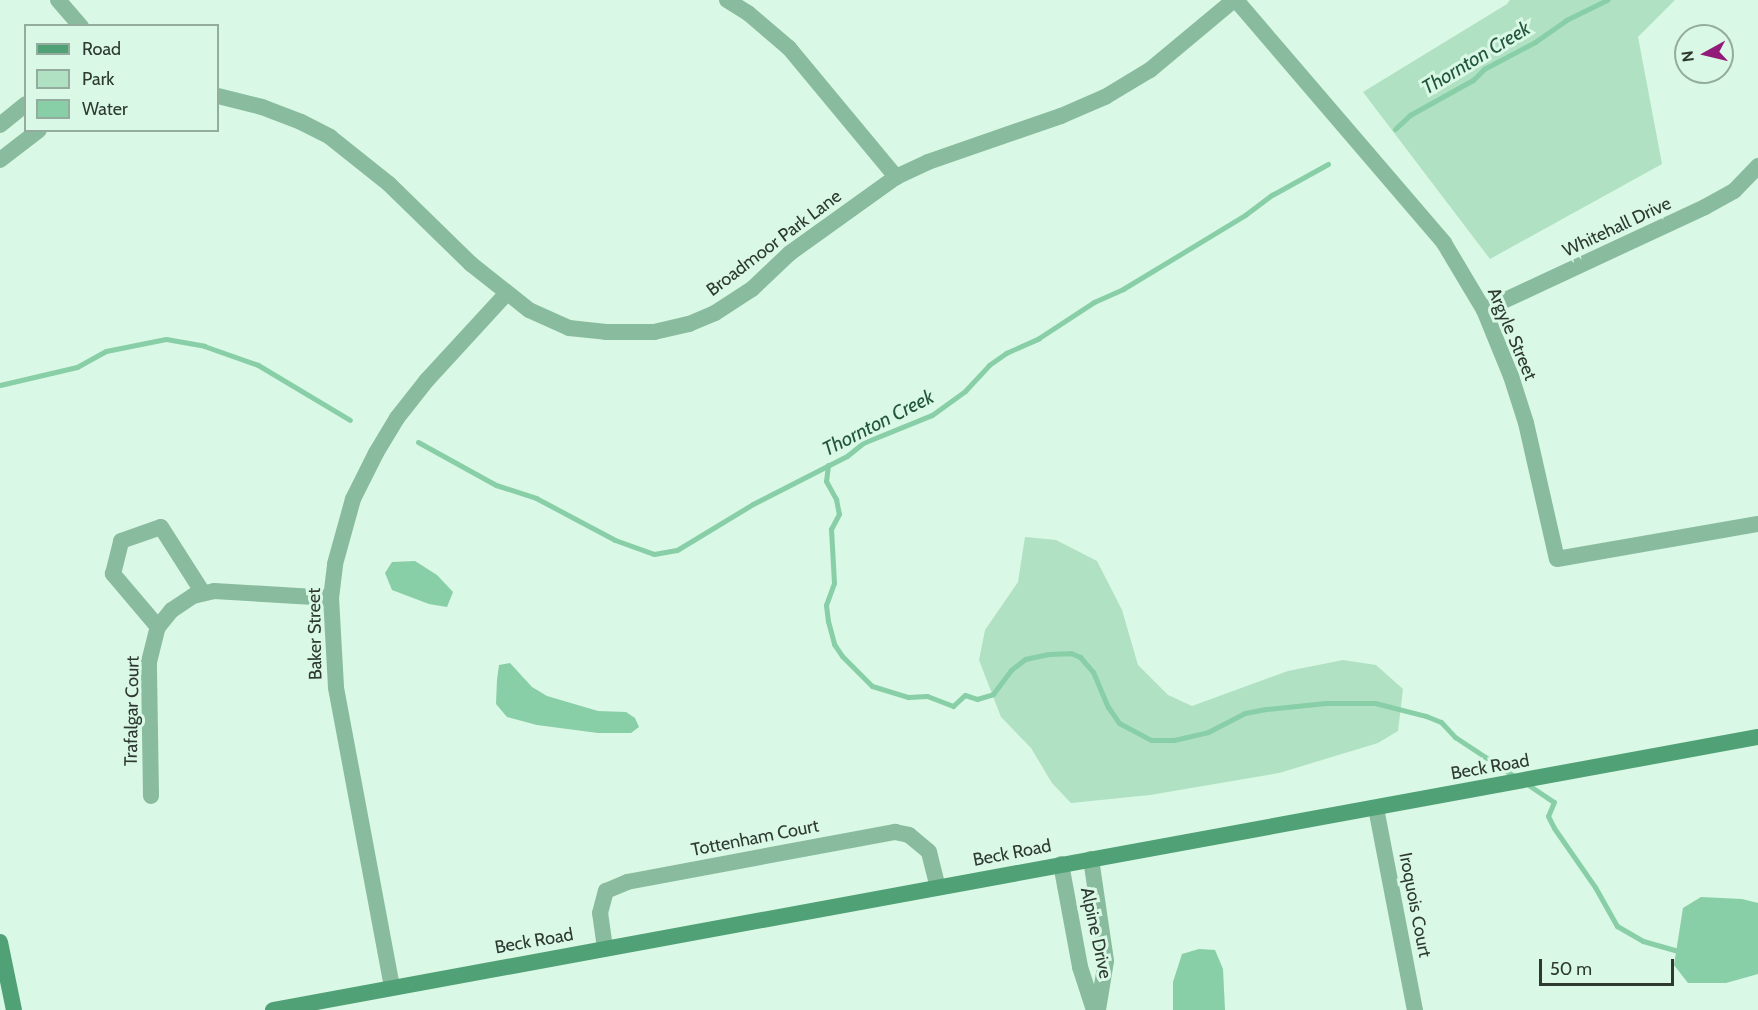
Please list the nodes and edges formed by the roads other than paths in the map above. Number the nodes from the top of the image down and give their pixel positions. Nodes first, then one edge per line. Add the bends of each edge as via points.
1 (58, 0) edge
2 (727, 0) edge
3 (1235, 0) edge
4 (79, 24) edge
5 (219, 96) edge
6 (24, 106) edge
7 (0, 125) edge
8 (36, 132) edge
9 (0, 160) edge
10 (1758, 166) edge
11 (896, 177) junction
12 (507, 294) junction
13 (1484, 310) junction
14 (1758, 524) edge
15 (203, 594) junction
16 (331, 598) junction
17 (158, 627) junction
18 (1758, 737) edge
19 (151, 796) dead end
20 (1376, 807) junction
21 (1091, 859) junction
22 (1061, 864) junction
23 (938, 887) junction
24 (0, 942) edge
25 (604, 948) junction
26 (392, 987) junction
27 (14, 1010) edge
28 (273, 1010) edge
29 (1096, 1010) edge
30 (1415, 1010) edge

1 - 4 street
2 - 11 street via 789,48
3 - 11 street, Broadmoor Park Lane via 1150,70 1105,97
3 - 13 street, Argyle Street via 1444,243
5 - 12 street, Broadmoor Park Lane via 272,111 330,138 389,184
6 - 7 street
8 - 9 street
10 - 13 street, Whitehall Drive via 1734,191 1706,207
11 - 12 street, Broadmoor Park Lane via 790,253 752,289 715,313 688,324 654,332 569,328 529,310
12 - 16 street, Baker Street via 427,380 376,453 353,500 335,564
13 - 14 street, Argyle Street via 1526,423 1557,559
15 - 16 street, Trafalgar Court via 214,591
15 - 17 street, Trafalgar Court via 172,610
15 - 17 street via 161,527 121,541 113,574
16 - 26 street, Baker Street via 336,687
17 - 19 street, Trafalgar Court via 149,662
18 - 20 main road, Beck Road
20 - 21 main road, Beck Road
20 - 30 street, Iroquois Court
21 - 22 main road, Beck Road
21 - 29 street via 1106,962
22 - 23 main road, Beck Road
22 - 29 street, Alpine Drive via 1080,966
23 - 25 main road, Beck Road
23 - 25 street, Tottenham Court via 929,852 909,836 883,834 627,882 606,891 600,913
24 - 27 main road
25 - 26 main road, Beck Road
26 - 28 main road, Beck Road

